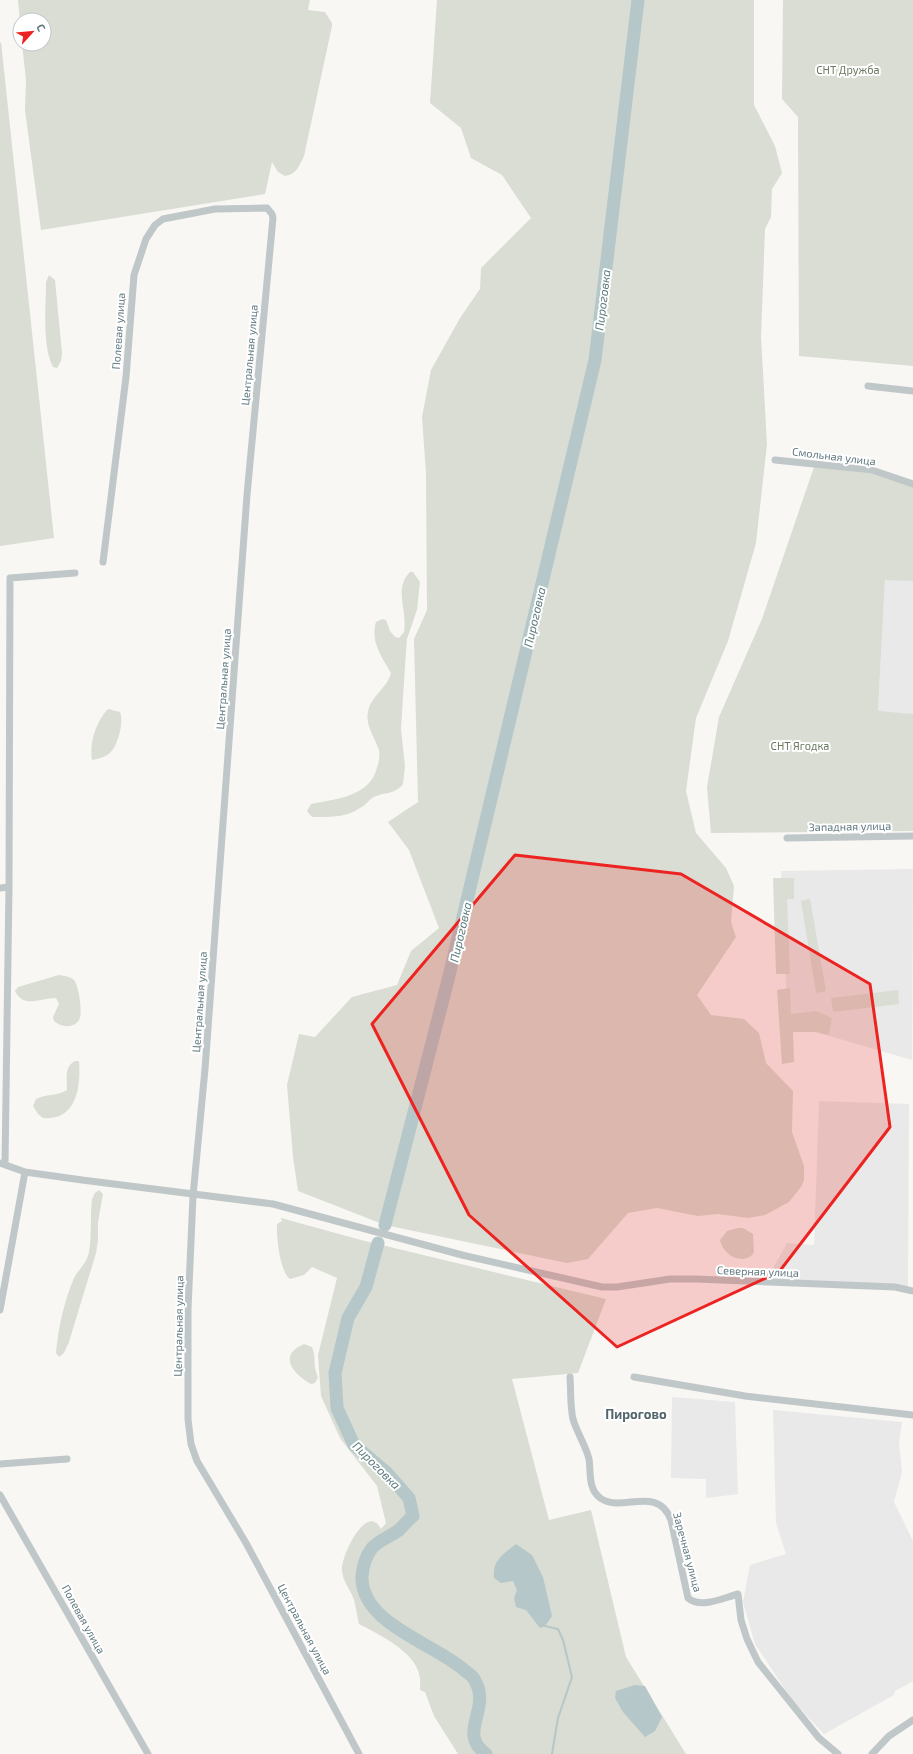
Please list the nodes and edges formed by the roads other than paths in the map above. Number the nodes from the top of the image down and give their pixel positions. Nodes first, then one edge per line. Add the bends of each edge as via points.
1 (270, 210) joint
2 (868, 386) dead end
3 (913, 391) edge
4 (775, 460) dead end
5 (913, 484) edge
6 (103, 562) dead end
7 (75, 573) dead end
8 (913, 836) edge
9 (787, 838) dead end
10 (9, 887) junction
11 (0, 888) edge
12 (2, 1164) edge
13 (25, 1172) junction
14 (193, 1196) junction
15 (913, 1291) edge
16 (0, 1310) edge
17 (570, 1377) dead end
18 (634, 1378) dead end
19 (913, 1415) edge
20 (67, 1459) dead end
21 (0, 1464) edge
22 (0, 1495) edge
23 (913, 1720) edge
24 (148, 1754) edge
25 (359, 1754) edge
26 (838, 1754) edge
27 (872, 1754) edge

1 - 6 street, Полевая улица via 264,207 215,209 163,219 155,225 146,239 134,275 126,377
1 - 14 street, Центральная улица via 273,218 247,495 206,1061
2 - 3 street
4 - 5 street, Смольная улица via 872,470
7 - 10 street via 10,578
8 - 9 street, Западная улица
10 - 11 street
10 - 12 street
12 - 13 street, Северная улица
13 - 14 street, Северная улица
13 - 16 street
14 - 15 street, Северная улица via 272,1204 462,1255 602,1287 617,1288 670,1279 696,1279 895,1287
14 - 25 street, Центральная улица via 188,1309 188,1419 191,1444 197,1461 246,1543
17 - 26 street, Заречная улица via 573,1419 588,1458 594,1491 608,1502 651,1502 665,1509 671,1520 688,1598 701,1604 738,1594 747,1639 758,1662 819,1738
18 - 19 street via 745,1396
20 - 21 street
22 - 24 street, Полевая улица
23 - 27 street via 889,1736

